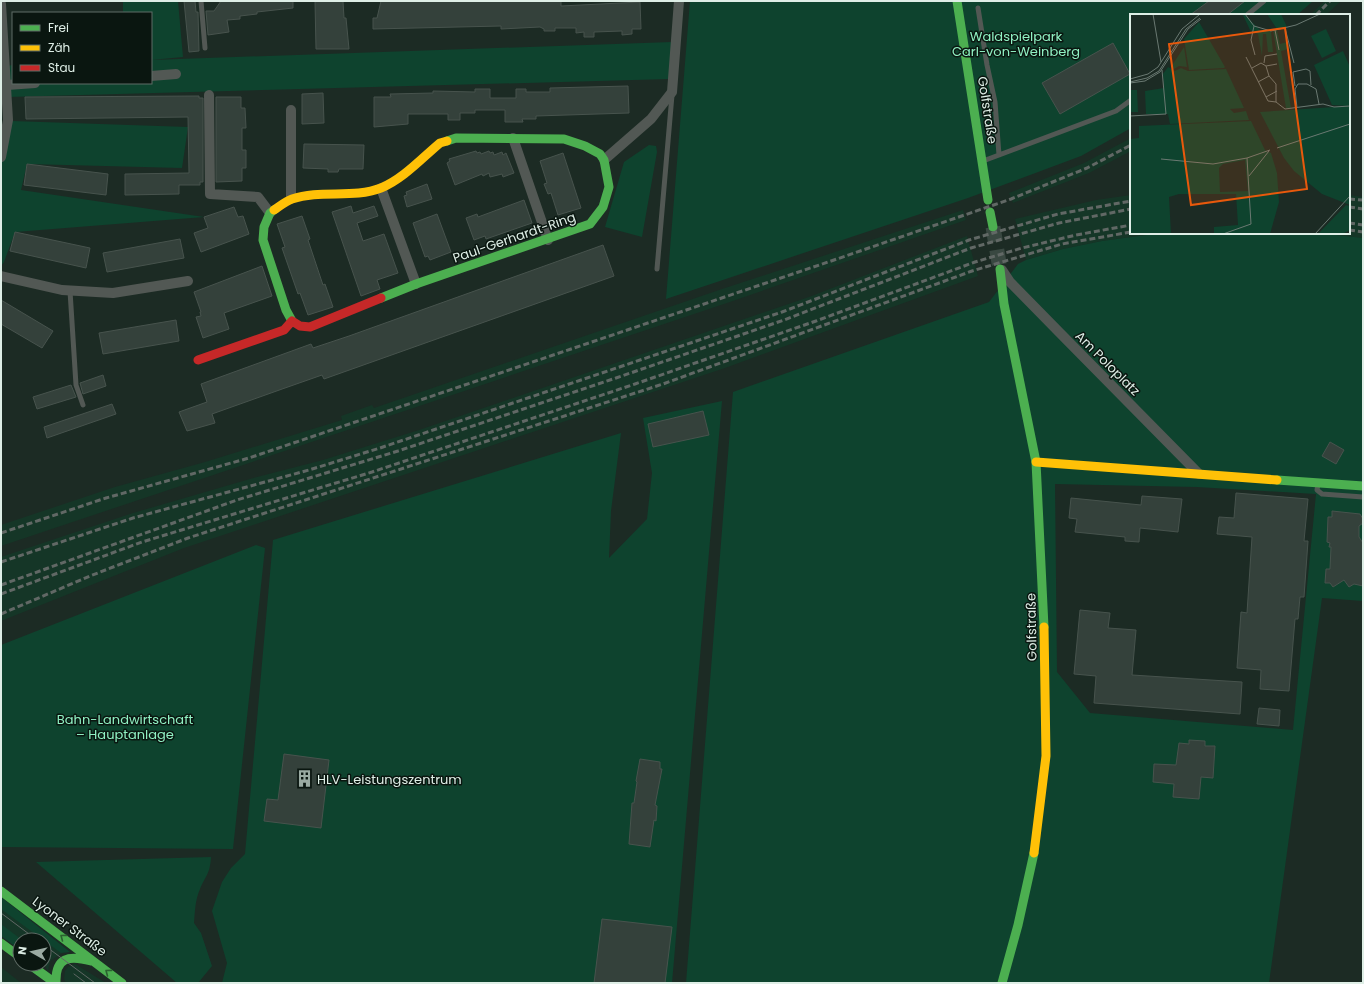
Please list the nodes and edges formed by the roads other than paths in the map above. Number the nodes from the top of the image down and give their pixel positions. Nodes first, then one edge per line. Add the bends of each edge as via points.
1 (201, 1) edge
2 (679, 1) edge
3 (956, 1) edge
4 (1264, 1) edge
5 (1, 4) edge
6 (978, 8) dead end
7 (1248, 14) edge
8 (205, 48) dead end
9 (176, 74) dead end
10 (152, 76) edge
11 (21, 84) edge
12 (7, 85) junction
13 (672, 92) junction
14 (208, 96) dead end
15 (1130, 101) edge
16 (291, 110) dead end
17 (513, 138) junction
18 (999, 155) junction
19 (1, 156) edge
20 (604, 160) junction
21 (983, 162) junction
22 (381, 188) junction
23 (291, 199) junction
24 (988, 200) dead end
25 (990, 212) dead end
26 (270, 213) junction
27 (993, 227) tunnel mouth
28 (548, 240) junction
29 (657, 269) dead end
30 (1000, 269) joint
31 (1, 276) edge
32 (188, 281) dead end
33 (416, 284) junction
34 (70, 291) junction
35 (292, 321) junction
36 (198, 360) dead end
37 (83, 405) dead end
38 (1036, 462) junction
39 (1199, 474) junction
40 (1318, 483) junction
41 (1363, 486) edge
42 (1363, 497) edge
43 (1, 891) edge
44 (1, 943) edge
45 (12, 951) edge
46 (94, 962) junction
47 (40, 972) edge
48 (56, 983) edge
49 (122, 983) edge
50 (1002, 983) edge

1 - 8 lane
2 - 13 street
3 - 21 street, Golfstraße
4 - 7 lane
5 - 12 street
6 - 18 lane via 995,102
9 - 10 street
11 - 12 street
12 - 19 street via 8,120
13 - 20 street via 651,120
13 - 29 lane
14 - 26 street via 210,194 258,197
15 - 18 lane via 1116,111
16 - 23 street
17 - 20 street via 564,139 585,146 600,154
17 - 22 street via 456,138 440,143 395,180
17 - 28 street
18 - 21 lane
20 - 28 street, Paul-Gerhardt-Ring via 609,187 602,207 590,224
21 - 24 street, Golfstraße
22 - 23 street via 366,192 309,195
22 - 33 street
23 - 26 street
25 - 27 street
26 - 35 street via 264,227 263,240
28 - 33 street, Paul-Gerhardt-Ring
30 - 38 street, Golfstraße via 1004,304
30 - 39 street, Am Poloplatz
31 - 34 street
32 - 34 street via 113,293
33 - 35 street, Paul-Gerhardt-Ring via 310,327 300,326
34 - 37 lane via 76,385
35 - 36 street via 284,330
38 - 39 street
38 - 50 street, Golfstraße via 1043,582 1046,756 1037,840
39 - 40 street
40 - 41 street
40 - 42 lane via 1317,490 1322,494
46 -> 43 street, Lyoner Straße
44 - 45 street
46 - 48 street via 80,957 68,958 60,963 56,970
49 -> 46 street, Lyoner Straße
47 - 48 street

